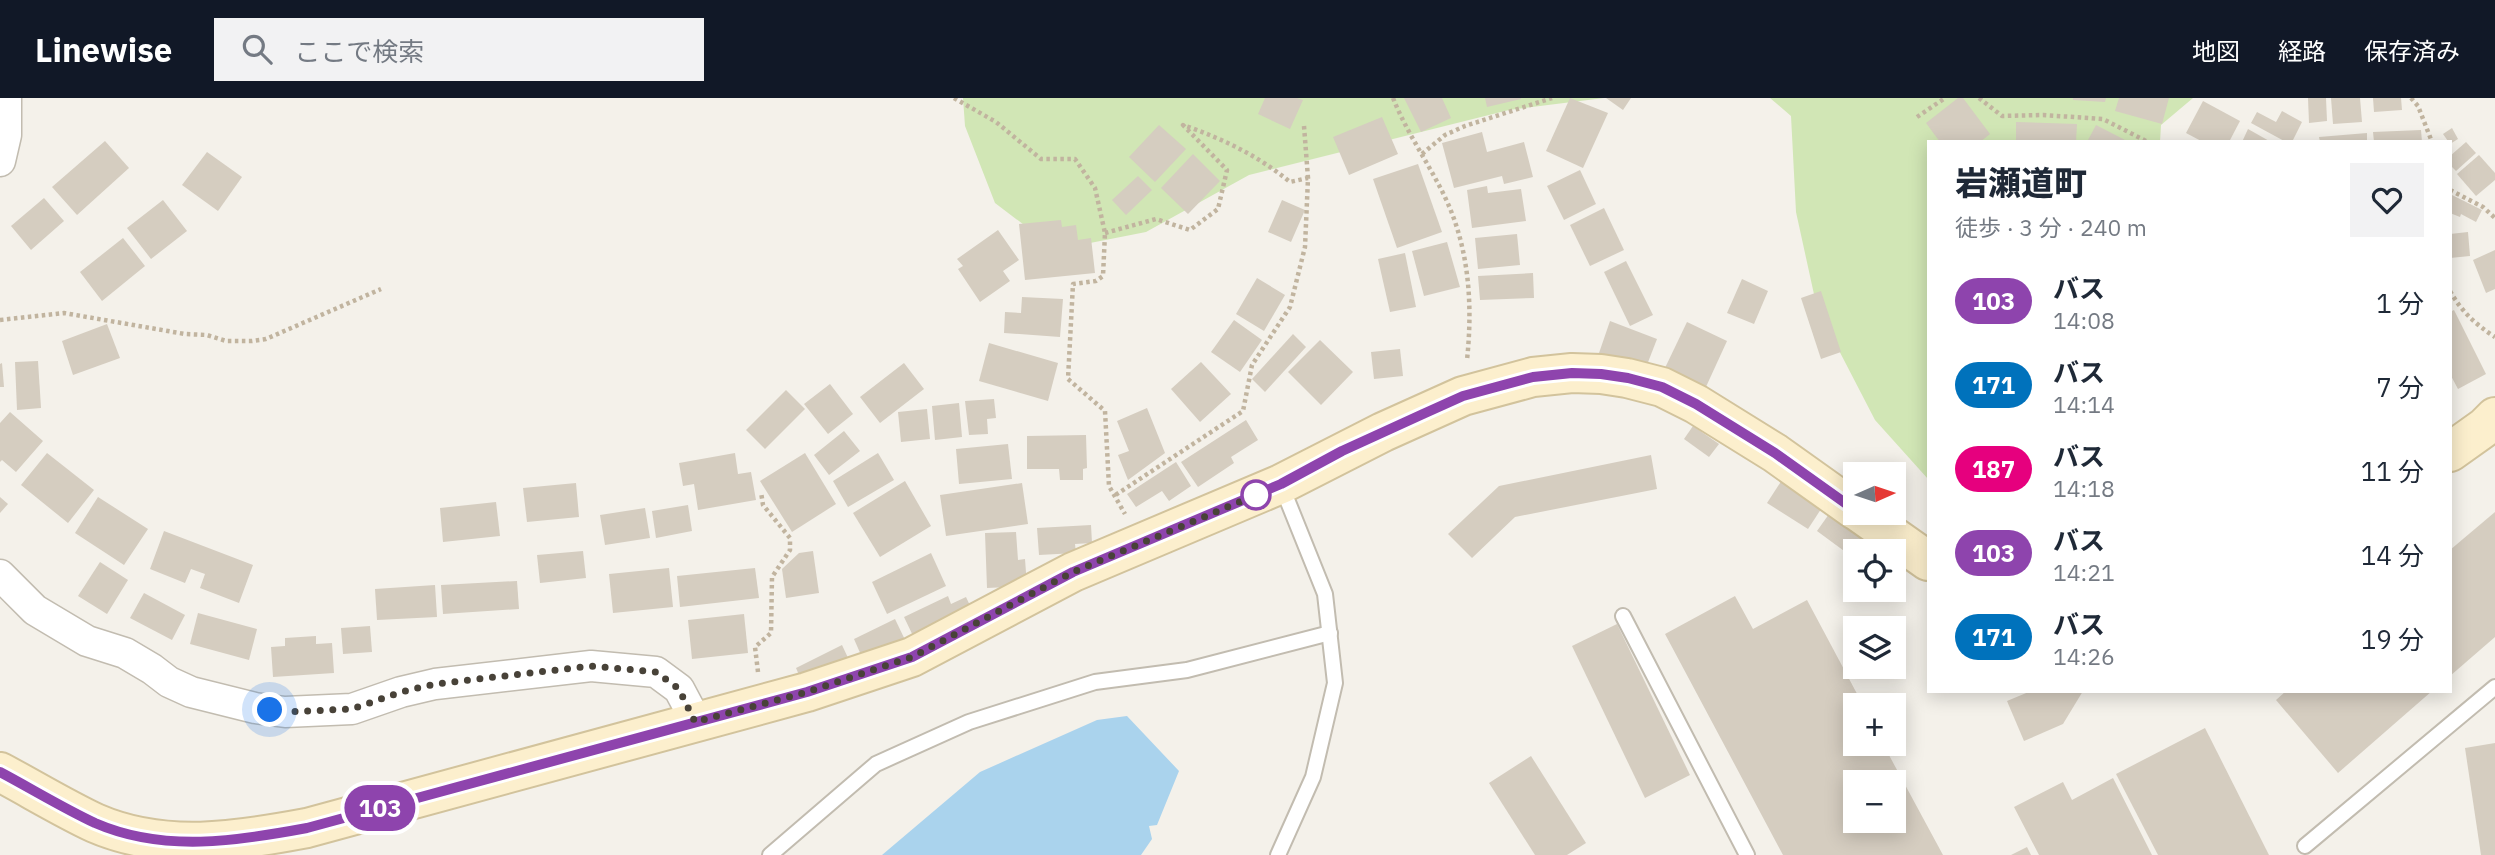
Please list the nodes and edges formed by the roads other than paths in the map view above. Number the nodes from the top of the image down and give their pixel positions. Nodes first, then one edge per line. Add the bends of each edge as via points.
1 (6, 98) edge
2 (0, 160) edge
3 (2495, 417) edge
4 (2452, 451) edge
5 (1281, 484) junction
6 (1843, 501) edge
7 (1877, 525) edge
8 (1927, 560) edge
9 (0, 575) edge
10 (1623, 616) dead end
11 (1330, 633) junction
12 (2495, 687) edge
13 (695, 722) junction
14 (0, 772) edge
15 (2305, 846) dead end
16 (771, 855) edge
17 (1278, 855) edge
18 (1747, 855) edge

1 - 2 street via 6,135
3 - 4 main road
5 - 6 main road via 1463,396 1533,377 1572,373 1628,378 1662,387 1775,453
5 - 11 lane via 1325,594
5 - 13 main road via 1073,572 912,657
7 - 8 main road
9 - 13 street via 35,610 87,641 125,653 191,692 255,708 285,712 352,709 435,684 591,666 656,672 679,689
10 - 18 lane
11 - 16 lane via 1187,670 1095,682 969,722 876,764
11 - 17 lane via 1335,683 1312,777
12 - 15 lane
13 - 14 main road via 307,828 217,842 152,839 122,832

